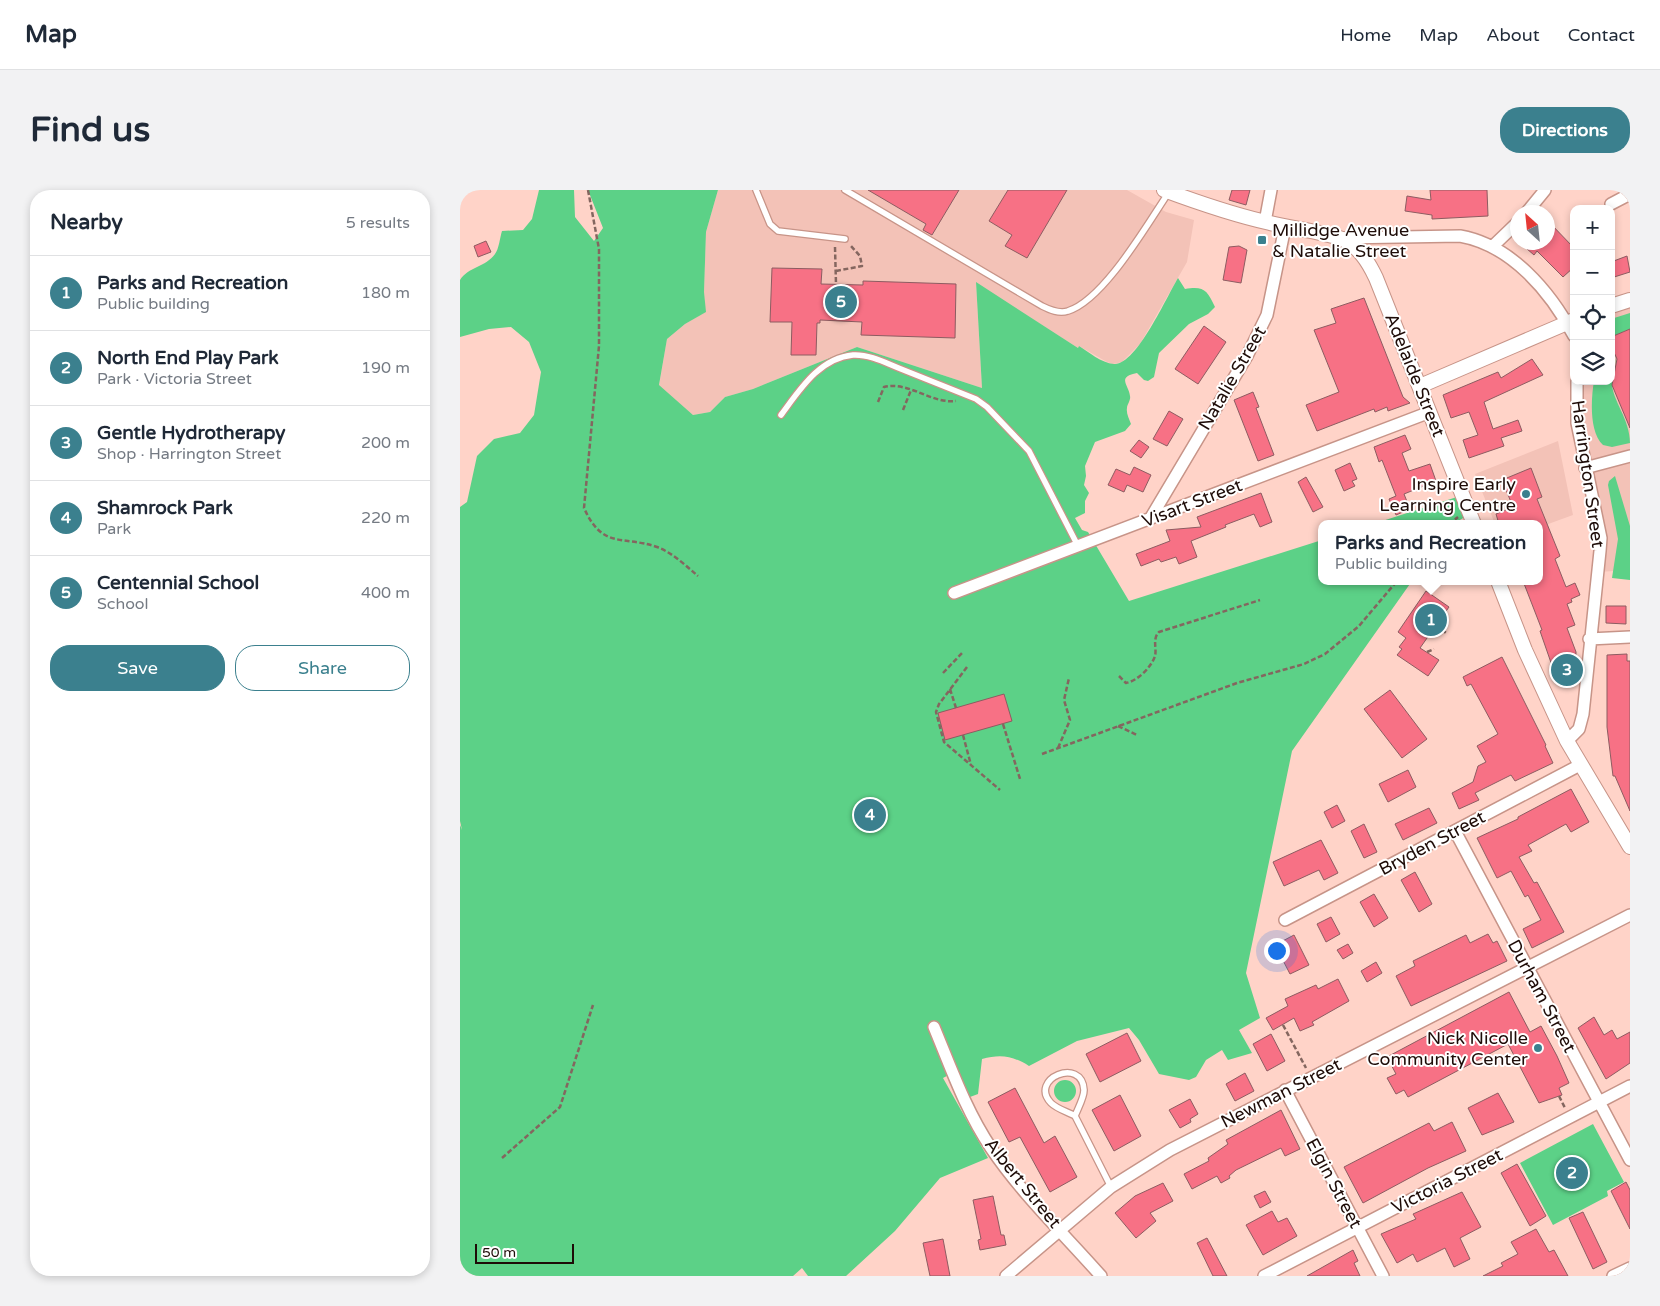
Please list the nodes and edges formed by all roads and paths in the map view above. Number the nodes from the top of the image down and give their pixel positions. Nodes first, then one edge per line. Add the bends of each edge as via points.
1 (588, 190) edge
2 (756, 190) edge
3 (845, 190) edge
4 (1272, 190) edge
5 (1545, 190) edge
6 (1167, 191) edge
7 (1630, 194) edge
8 (1611, 204) dead end
9 (1533, 205) edge
10 (1265, 222) junction
11 (1285, 227) junction
12 (1510, 230) edge
13 (835, 238) junction
14 (1340, 238) junction
15 (845, 239) joint
16 (1493, 246) junction
17 (836, 272) junction
18 (836, 284) dead end
19 (1630, 300) edge
20 (1615, 305) edge
21 (1570, 324) edge
22 (1570, 327) edge
23 (1577, 385) edge
24 (1420, 386) junction
25 (911, 390) junction
26 (961, 393) junction
27 (878, 402) dead end
28 (903, 410) dead end
29 (1430, 412) junction
30 (781, 415) dead end
31 (1630, 456) edge
32 (1585, 468) junction
33 (1150, 519) junction
34 (1472, 520) edge
35 (1078, 546) junction
36 (698, 576) dead end
37 (1394, 585) edge
38 (1500, 585) edge
39 (954, 594) dead end
40 (1260, 600) dead end
41 (1436, 625) dead end
42 (1446, 632) dead end
43 (1630, 637) edge
44 (1590, 639) junction
45 (1434, 650) dead end
46 (962, 652) dead end
47 (1427, 652) dead end
48 (967, 667) dead end
49 (943, 673) dead end
50 (1119, 676) dead end
51 (1069, 678) dead end
52 (950, 689) junction
53 (956, 708) dead end
54 (1003, 724) dead end
55 (1118, 726) junction
56 (963, 735) dead end
57 (1138, 735) dead end
58 (1567, 741) junction
59 (1058, 748) junction
60 (1042, 754) dead end
61 (1580, 765) junction
62 (971, 766) junction
63 (1020, 779) dead end
64 (1000, 790) dead end
65 (1455, 831) junction
66 (1630, 847) edge
67 (1630, 914) edge
68 (1285, 920) dead end
69 (1527, 967) junction
70 (593, 1004) dead end
71 (1283, 1025) dead end
72 (934, 1027) dead end
73 (1310, 1077) junction
74 (1630, 1086) edge
75 (1285, 1090) junction
76 (1599, 1102) junction
77 (1076, 1116) junction
78 (502, 1158) dead end
79 (1630, 1160) edge
80 (1111, 1187) junction
81 (1357, 1228) junction
82 (1061, 1230) junction
83 (1630, 1268) edge
84 (1006, 1276) edge
85 (1101, 1276) edge
86 (1264, 1276) edge
87 (1383, 1276) edge
88 (1613, 1276) edge

1 - 36 path via 599,249 599,346 584,508 604,536 656,547 672,555
2 - 13 lane via 770,224 778,231
3 - 6 lane via 1042,306 1060,313 1086,301 1119,266
4 - 10 street
5 - 9 street
6 - 10 street
7 - 8 street
10 - 11 street
11 - 14 street
11 - 33 street, Natalie Street via 1267,315 1247,356
12 - 16 street
13 - 15 lane
13 - 17 path
14 - 16 street via 1460,236
14 - 24 street, Adelaide Street via 1356,248 1371,268
15 - 17 path via 860,256 862,266
16 - 21 street via 1539,285
17 - 18 path
19 - 20 street
22 - 24 street
23 - 32 street, Harrington Street via 1577,423
24 - 29 street, Adelaide Street
25 - 26 path via 946,402 956,401
25 - 27 path via 894,385 884,388
25 - 28 path
26 - 30 lane via 879,360 853,355 815,373
26 - 35 lane via 984,404 1029,451
29 - 33 street, Visart Street
29 - 34 street, Adelaide Street
31 - 32 street
32 - 44 street, Harrington Street via 1601,538
33 - 35 street, Visart Street
35 - 39 street, Visart Street
37 - 55 path via 1371,614 1325,654 1304,664 1272,672
38 - 58 street
40 - 50 path via 1158,632 1155,656 1147,668 1130,682 1126,683
41 - 42 path
43 - 44 street
44 - 58 street, Harrington Street via 1583,714 1579,729
45 - 47 path
46 - 49 path
48 - 52 path
51 - 59 path via 1064,700 1070,720
52 - 53 path
52 - 62 path via 936,709 944,742
54 - 63 path
55 - 57 path
55 - 59 path
56 - 62 path
58 - 61 street
59 - 60 path
61 - 65 street, Bryden Street
61 - 66 street
62 - 64 path
65 - 68 street, Bryden Street
65 - 69 street, Durham Street
67 - 69 street, Newman Street
69 - 73 street, Newman Street
69 - 76 street, Durham Street
70 - 78 path via 560,1107
71 - 73 path
72 - 82 street, Albert Street via 964,1101 990,1147
73 - 75 street, Newman Street
74 - 76 street, Victoria Street
75 - 80 street, Newman Street via 1170,1150
75 - 81 street, Elgin Street
76 - 79 street, Durham Street
76 - 81 street, Victoria Street
77 - 77 lane via 1083,1096 1082,1084 1069,1072 1057,1074 1046,1088 1049,1100
77 - 80 lane
80 - 82 street, Newman Street
81 - 86 street, Victoria Street
81 - 87 street, Elgin Street
82 - 84 street, Newman Street
82 - 85 street, Albert Street
83 - 88 street

